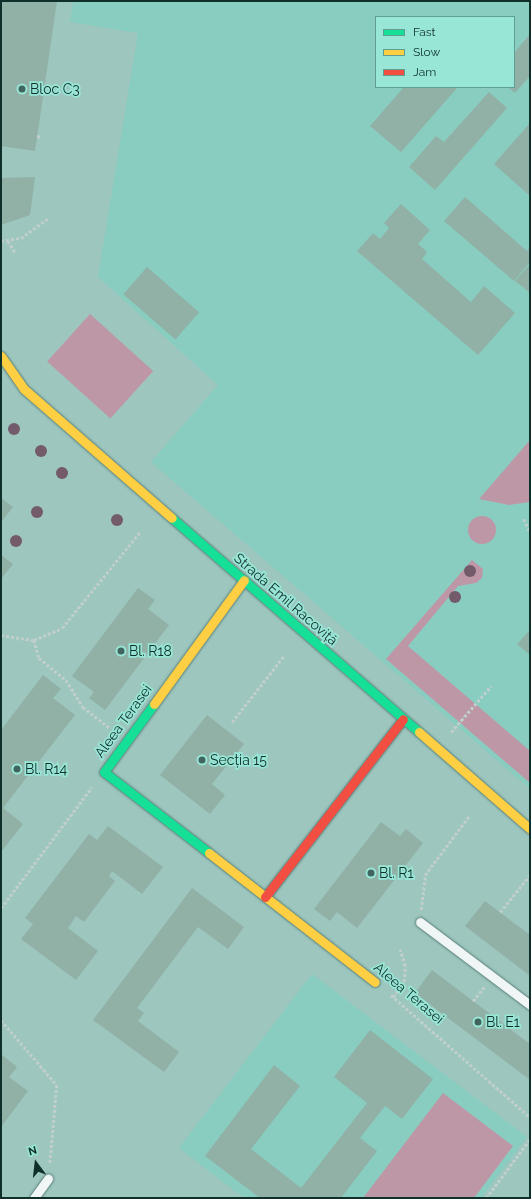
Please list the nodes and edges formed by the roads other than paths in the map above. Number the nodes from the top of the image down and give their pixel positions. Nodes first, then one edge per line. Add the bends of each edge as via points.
1 (1, 356) edge
2 (8, 385) dead end
3 (24, 389) junction
4 (244, 580) junction
5 (403, 719) junction
6 (530, 829) edge
7 (265, 897) junction
8 (420, 922) road end
9 (375, 982) road end
10 (530, 1005) edge
11 (48, 1180) road end
12 (34, 1198) edge

1 - 3 street, Strada Emil Racoviță
2 - 3 street, Strada Emil Racoviță
3 - 4 street, Strada Emil Racoviță
4 - 5 street, Strada Emil Racoviță
4 - 7 street, Aleea Terasei via 104,772
5 - 6 street, Strada Emil Racoviță
5 - 7 street
7 - 9 street, Aleea Terasei
8 - 10 lane
11 - 12 lane

